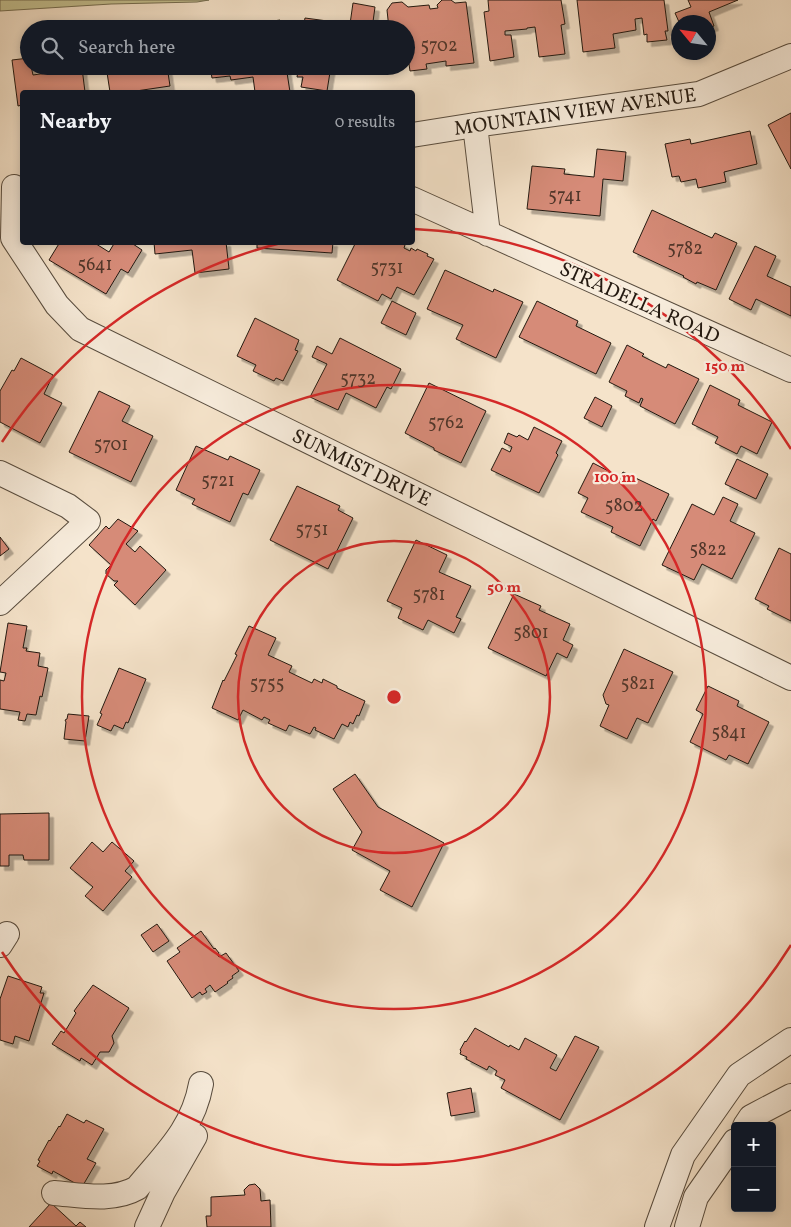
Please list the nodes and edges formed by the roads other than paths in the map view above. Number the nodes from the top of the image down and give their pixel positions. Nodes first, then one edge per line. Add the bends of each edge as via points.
1 (791, 56) edge
2 (475, 125) junction
3 (415, 135) edge
4 (12, 188) edge
5 (415, 200) edge
6 (488, 234) junction
7 (791, 370) edge
8 (0, 473) edge
9 (0, 603) edge
10 (791, 678) edge
11 (791, 1040) edge
12 (791, 1096) edge
13 (748, 1122) edge
14 (731, 1147) edge
15 (183, 1191) dead end
16 (54, 1193) dead end
17 (147, 1227) edge
18 (163, 1227) edge
19 (657, 1227) edge
20 (687, 1227) edge

1 - 2 street, MOUNTAIN VIEW AVENUE via 699,94
2 - 3 street, MOUNTAIN VIEW AVENUE
2 - 6 street
4 - 10 street, SUNMIST DRIVE via 13,238 57,305 80,329
5 - 6 street, STRADELLA ROAD
6 - 7 street, STRADELLA ROAD
8 - 9 street via 68,506 88,521
11 - 19 street via 739,1075 683,1155
12 - 13 street via 751,1117
14 - 20 street via 696,1197
15 - 18 street
16 - 17 street via 115,1195 127,1194 137,1188 182,1134 198,1101 200,1084 206,1092 203,1123

